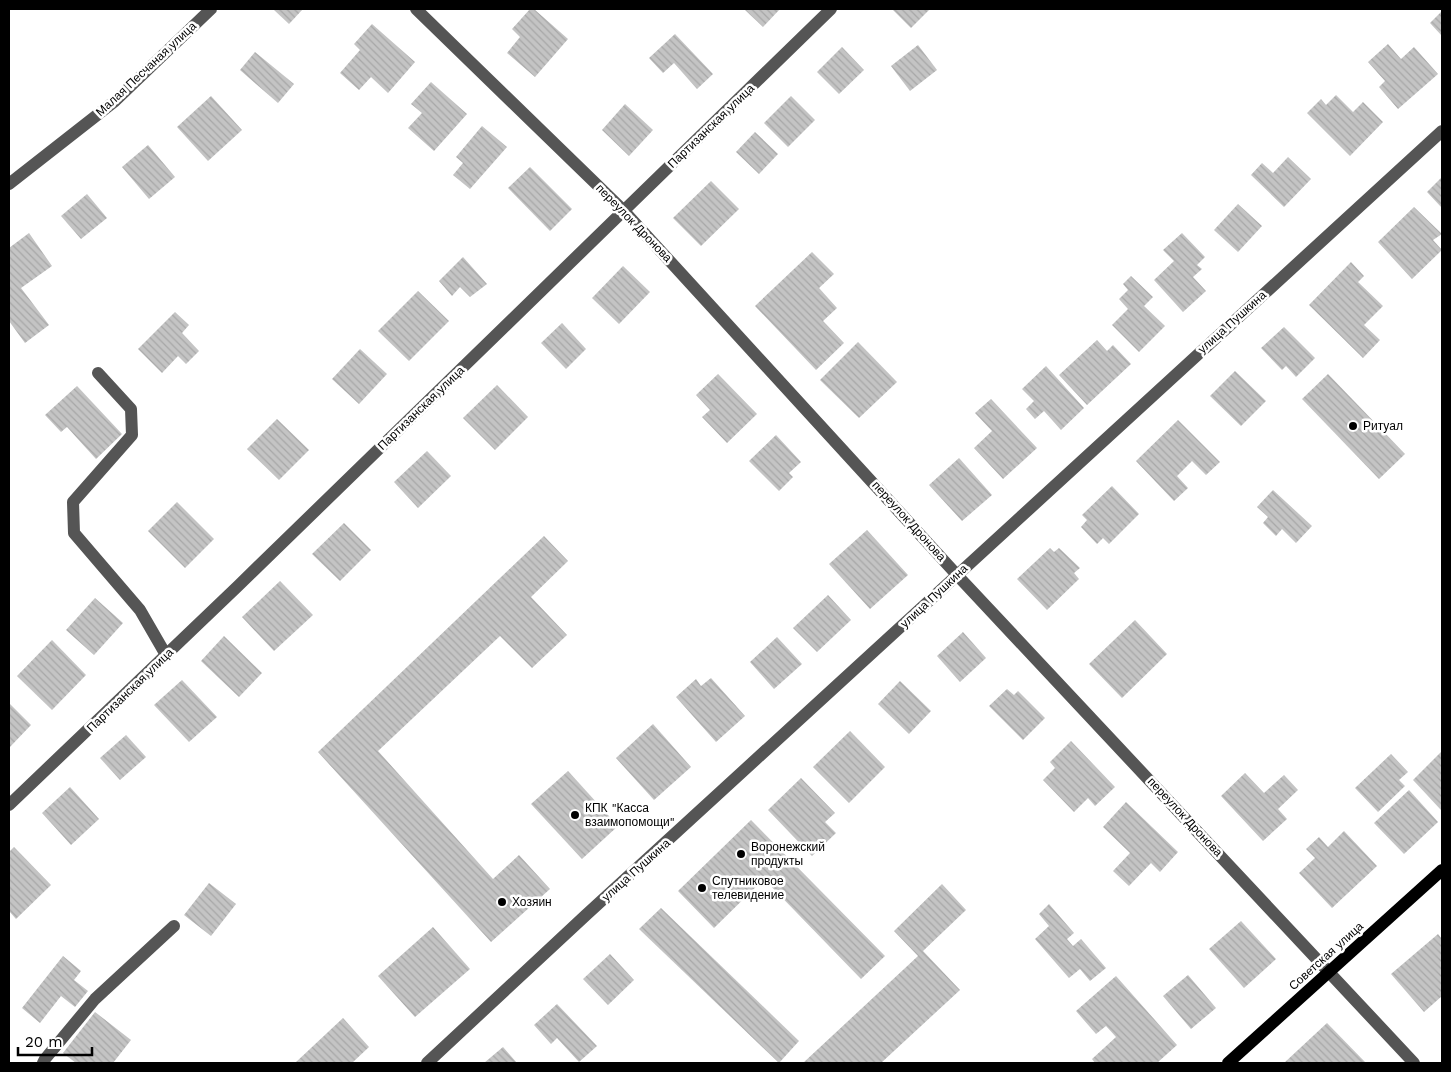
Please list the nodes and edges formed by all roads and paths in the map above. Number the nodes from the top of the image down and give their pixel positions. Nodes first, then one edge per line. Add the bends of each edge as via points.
1 (211, 9) edge
2 (416, 9) edge
3 (830, 9) edge
4 (1442, 131) edge
5 (9, 184) edge
6 (624, 211) junction
7 (98, 373) dead end
8 (957, 575) junction
9 (166, 655) junction
10 (9, 806) edge
11 (1442, 870) edge
12 (174, 926) dead end
13 (1330, 971) junction
14 (43, 1063) edge
15 (427, 1063) edge
16 (1228, 1063) edge
17 (1414, 1063) edge

1 - 5 street, Малая Песчаная улица via 115,101
2 - 6 street, переулок Дронова
3 - 6 street, Партизанская улица
4 - 8 street, улица Пушкина
6 - 8 street, переулок Дронова
6 - 9 street, Партизанская улица
7 - 9 street via 131,409 132,435 73,502 74,533 140,610
8 - 13 street, переулок Дронова
8 - 15 street, улица Пушкина
9 - 10 street, Партизанская улица
11 - 13 main road, Советская улица
12 - 14 street via 95,999
13 - 16 main road, Советская улица
13 - 17 street, переулок Дронова

